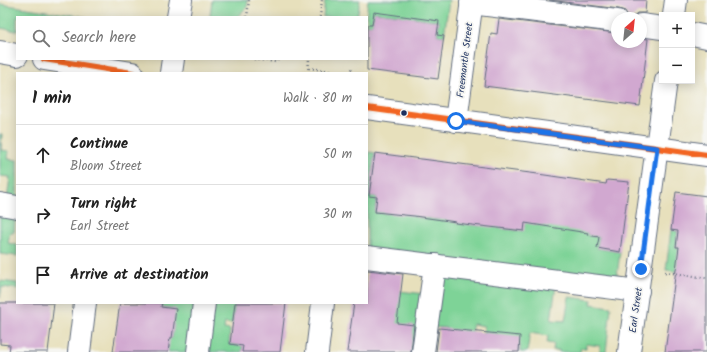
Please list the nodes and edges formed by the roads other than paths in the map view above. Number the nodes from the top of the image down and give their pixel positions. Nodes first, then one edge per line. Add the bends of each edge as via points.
1 (181, 0) edge
2 (676, 0) edge
3 (471, 1) edge
4 (573, 7) edge
5 (674, 12) edge
6 (178, 16) edge
7 (611, 19) edge
8 (647, 26) edge
9 (659, 28) edge
10 (695, 35) edge
11 (707, 37) edge
12 (0, 52) edge
13 (16, 55) edge
14 (50, 60) edge
15 (172, 60) edge
16 (121, 72) edge
17 (171, 72) edge
18 (666, 84) edge
19 (368, 108) edge
20 (456, 121) junction
21 (657, 148) junction
22 (707, 155) edge
23 (0, 204) edge
24 (16, 207) edge
25 (368, 257) edge
26 (435, 265) junction
27 (638, 291) junction
28 (85, 304) edge
29 (204, 304) edge
30 (323, 304) edge
31 (79, 352) edge
32 (198, 352) edge
33 (317, 352) edge
34 (423, 352) edge
35 (630, 352) edge

1 - 6 street
2 - 5 street
3 - 4 street
3 - 20 street, Freemantle Street
4 - 7 street
8 - 9 street
10 - 11 street
12 - 13 street
14 - 16 street
15 - 17 street
18 - 21 street, Earl Street
19 - 20 street
20 - 21 street
21 - 22 street
21 - 27 street, Earl Street
23 - 24 street
25 - 26 street
26 - 27 street
26 - 34 street
27 - 35 street, Earl Street
28 - 31 street
29 - 32 street
30 - 33 street

